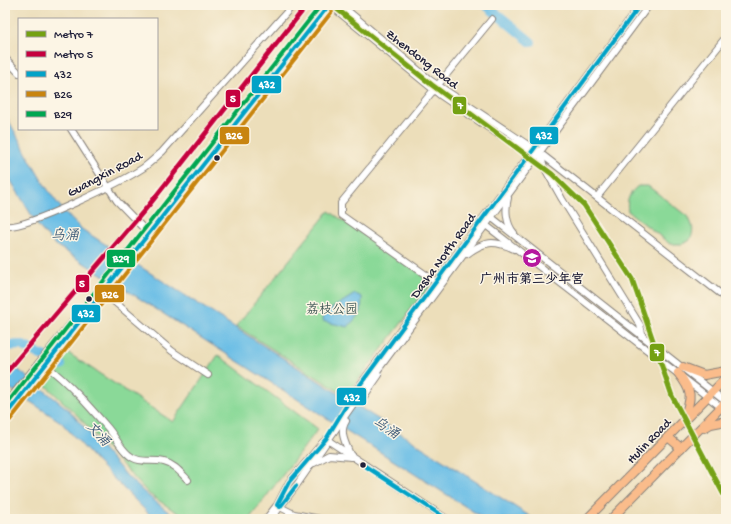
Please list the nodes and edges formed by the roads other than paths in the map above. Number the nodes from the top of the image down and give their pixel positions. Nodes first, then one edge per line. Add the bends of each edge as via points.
1 (292, 5) edge
2 (323, 5) edge
3 (330, 5) edge
4 (341, 5) edge
5 (640, 5) edge
6 (649, 5) edge
7 (492, 19) dead end
8 (726, 37) edge
9 (5, 58) edge
10 (18, 72) edge
11 (435, 87) junction
12 (72, 130) edge
13 (531, 150) junction
14 (540, 153) junction
15 (108, 187) junction
16 (510, 194) junction
17 (597, 197) junction
18 (491, 217) junction
19 (483, 222) junction
20 (5, 226) edge
21 (147, 232) junction
22 (524, 243) junction
23 (522, 252) junction
24 (463, 258) junction
25 (436, 282) junction
26 (107, 283) junction
27 (103, 292) junction
28 (726, 298) edge
29 (641, 336) junction
30 (50, 353) junction
31 (45, 365) junction
32 (680, 370) junction
33 (726, 371) edge
34 (208, 376) dead end
35 (726, 378) edge
36 (711, 393) junction
37 (14, 399) junction
38 (725, 405) edge
39 (5, 406) edge
40 (5, 416) edge
41 (683, 421) junction
42 (726, 421) edge
43 (337, 429) junction
44 (698, 431) junction
45 (668, 436) junction
46 (327, 440) junction
47 (681, 448) junction
48 (352, 457) junction
49 (311, 465) junction
50 (188, 480) dead end
51 (279, 506) junction
52 (269, 518) edge
53 (320, 519) edge
54 (447, 519) edge
55 (587, 519) edge
56 (612, 519) edge

1 - 15 street, Guangxin Road via 162,152 144,167
2 - 21 main road
3 - 11 street, Zhendong Road
3 - 21 main road
4 - 11 street, Zhendong Road
5 - 13 street, Dasha North Road
6 - 14 street, Dasha North Road
7 - 11 street
8 - 17 street
9 - 10 street
11 - 13 street, Zhendong Road via 498,135
11 - 25 street via 341,203 341,215
12 - 15 street
13 - 14 street, Zhendong Road
13 - 19 street, Dasha North Road
14 - 16 street, Dasha North Road
14 - 17 street
14 - 29 street via 544,167 562,199 640,325
15 - 20 street, Guangxin Road via 86,199 24,224
15 - 21 street
16 - 18 street, Dasha North Road
16 - 22 street via 506,208 508,223
17 - 28 street
18 - 19 street
18 - 22 street
19 - 23 street
19 - 24 street, Dasha North Road
19 - 25 street, Dasha North Road
21 - 26 main road
22 - 23 street
22 - 29 street
23 - 24 street via 500,244 487,243
23 - 32 street via 568,290
24 - 43 street, Dasha North Road
25 - 43 street, Dasha North Road via 354,393
26 - 27 main road
26 - 30 main road
27 - 30 main road
27 - 34 street via 172,351
29 - 32 street
30 - 31 main road
30 - 37 main road
31 - 37 main road
31 - 50 street via 57,374 108,428 129,455 138,461 165,462
32 - 33 main road via 704,375
32 - 36 street
32 - 41 main road via 690,391 689,405
35 - 36 main road, Hulin Road
36 - 38 street
36 - 41 main road, Hulin Road
37 - 39 main road
37 - 40 main road
38 - 44 main road
41 - 45 main road, Hulin Road
42 - 44 main road via 711,424
43 - 46 street, Dasha North Road
43 - 48 street
44 - 47 main road
45 - 47 main road
45 - 55 main road, Hulin Road
46 - 48 street
46 - 49 street, Dasha North Road
46 - 51 street, Dasha North Road via 289,482
47 - 56 main road
48 - 49 street via 329,455
48 - 54 street
49 - 51 street, Dasha North Road
51 - 52 street, Dasha North Road
51 - 53 street via 294,514

